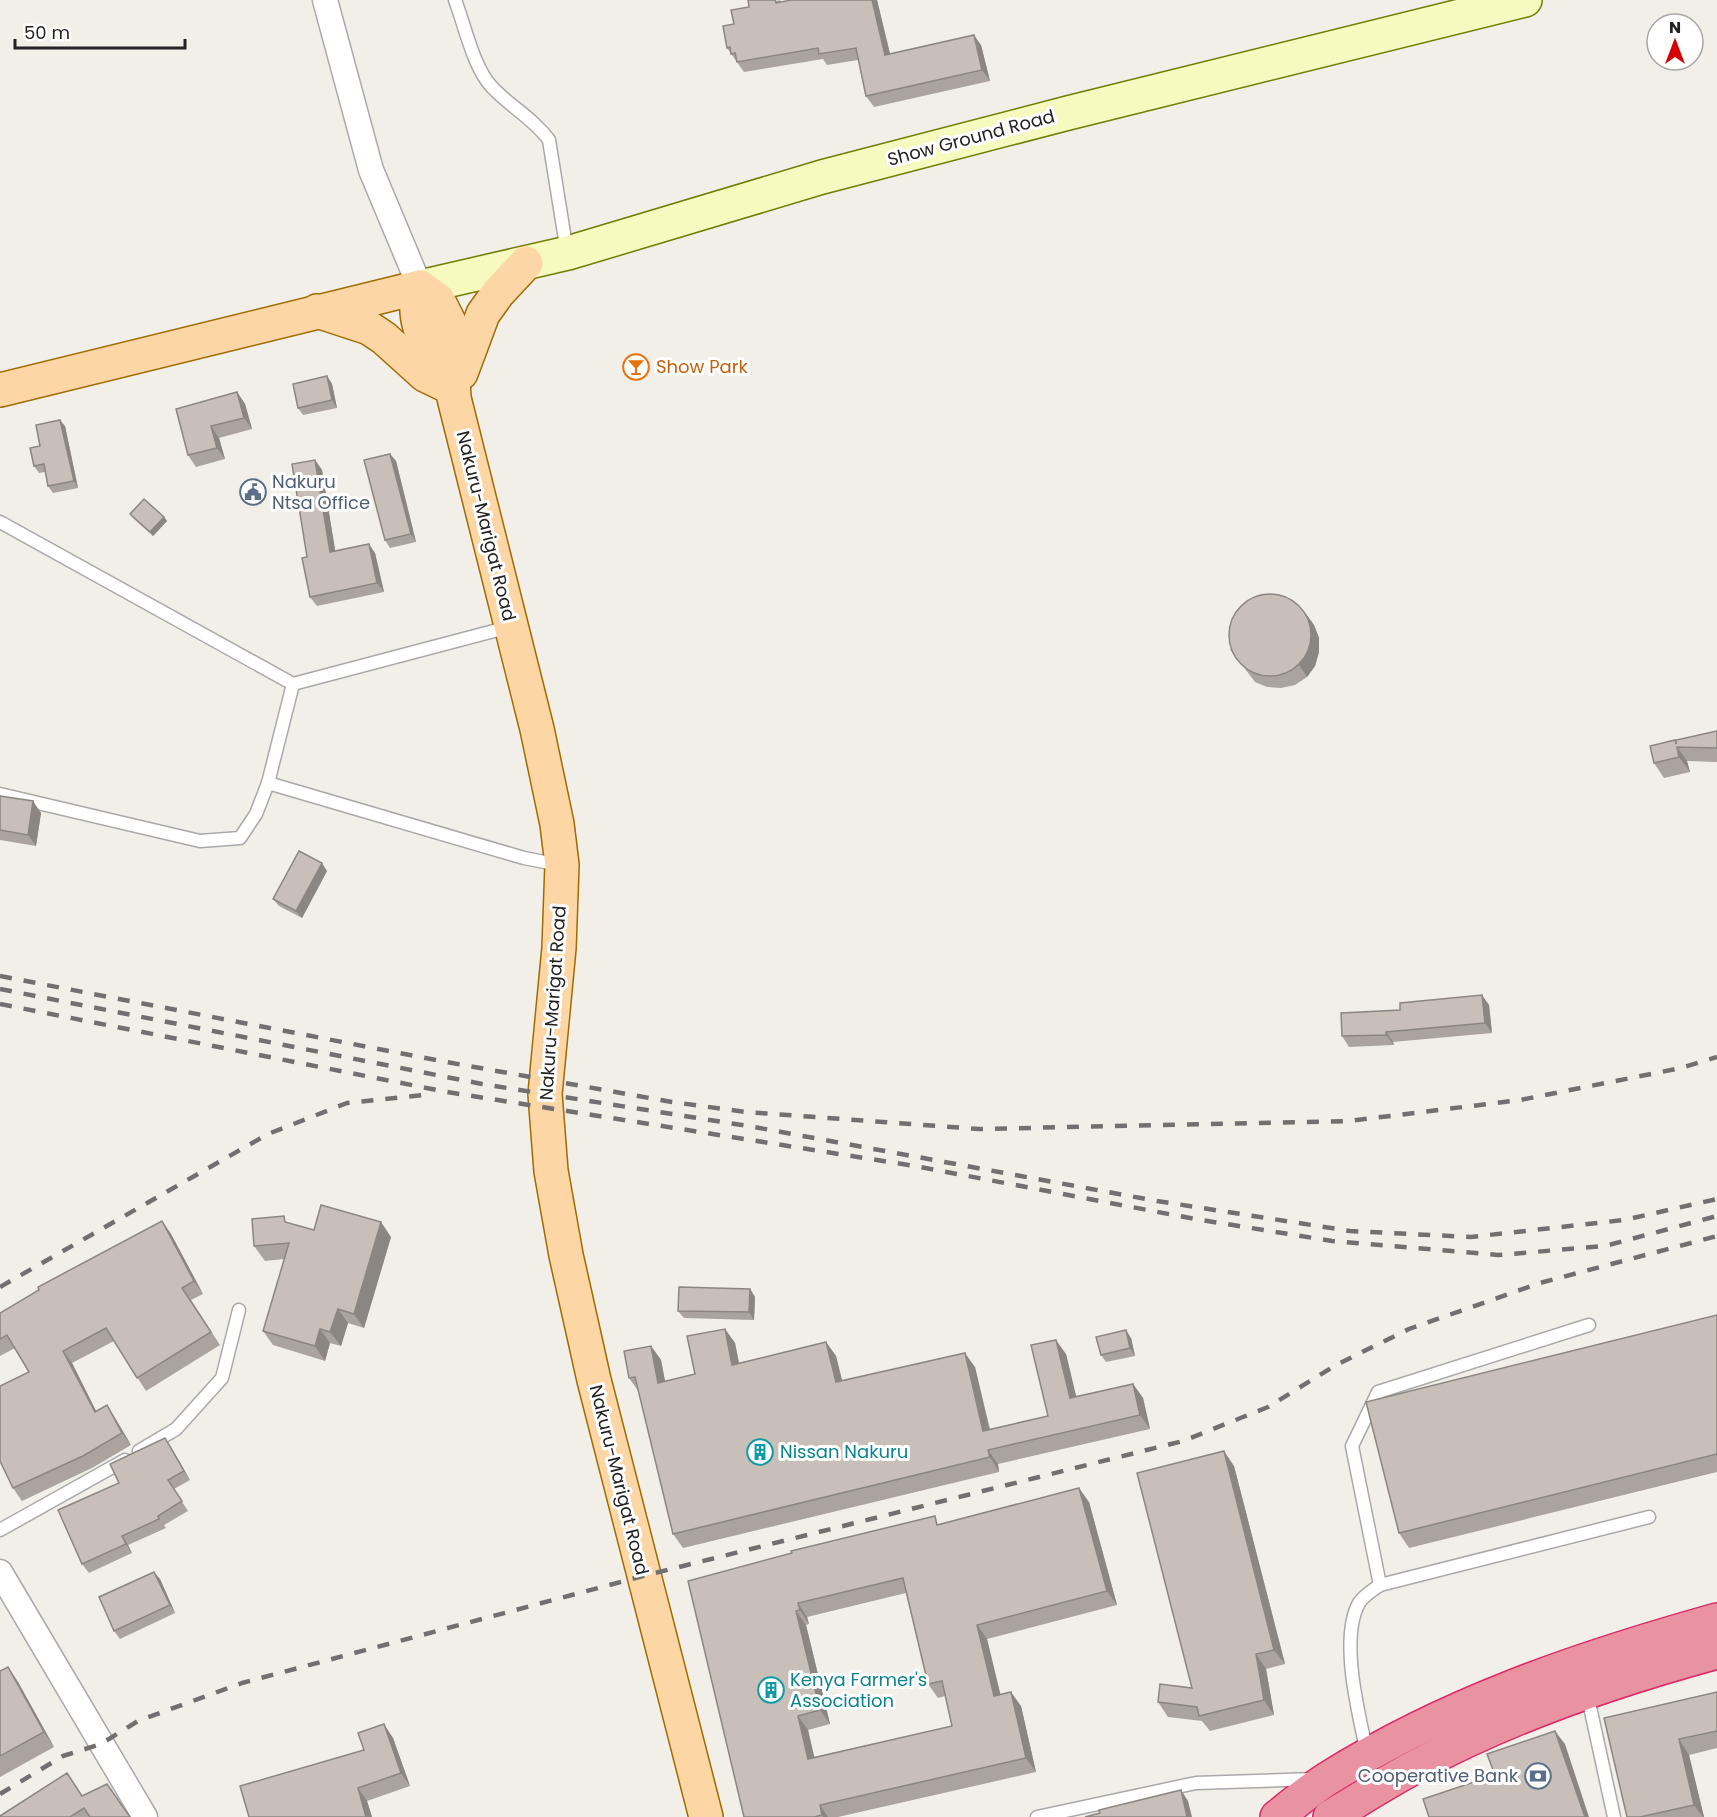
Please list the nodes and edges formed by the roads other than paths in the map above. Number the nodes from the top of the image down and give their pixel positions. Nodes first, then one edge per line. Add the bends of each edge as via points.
1 (325, 0) edge
2 (455, 0) edge
3 (1525, 0) edge
4 (568, 253) junction
5 (526, 263) junction
6 (420, 287) junction
7 (317, 311) junction
8 (0, 390) edge
9 (452, 390) junction
10 (0, 522) edge
11 (511, 626) junction
12 (293, 684) junction
13 (268, 783) junction
14 (0, 794) edge
15 (562, 866) junction
16 (239, 1310) dead end
17 (1589, 1325) dead end
18 (1649, 1517) dead end
19 (0, 1530) edge
20 (0, 1572) edge
21 (1380, 1585) junction
22 (1717, 1620) edge
23 (1717, 1652) edge
24 (1587, 1693) junction
25 (1368, 1756) junction
26 (1326, 1779) junction
27 (145, 1817) edge
28 (706, 1817) edge
29 (1037, 1817) edge
30 (1277, 1817) edge
31 (1330, 1817) edge
32 (1614, 1817) edge

1 - 6 street via 371,170
2 - 4 lane via 480,72 549,140
3 - 4 main road, Show Ground Road via 822,177
4 - 5 main road, Show Ground Road
5 - 6 main road, Show Ground Road
5 - 9 main road via 483,314
6 - 7 main road
6 - 9 main road, Nakuru-Marigat Road via 438,300 450,324
7 - 8 main road
7 - 9 main road via 369,328 425,375
9 - 11 main road, Nakuru-Marigat Road
10 - 12 lane
11 - 12 lane
11 - 15 main road, Nakuru-Marigat Road via 557,824
12 - 13 lane
13 - 14 lane via 256,814 240,838 200,841
13 - 15 lane
15 - 28 main road, Nakuru-Marigat Road via 559,948 545,1080 551,1171 594,1380
16 - 19 lane via 222,1378 176,1429
17 - 21 lane via 1378,1392 1352,1446
18 - 21 lane
20 - 27 street
21 - 25 lane via 1359,1602 1351,1628 1353,1685
22 - 25 highway via 1607,1650 1497,1692 1429,1722
23 - 24 highway
24 - 31 highway via 1485,1733 1413,1767
24 - 32 lane
25 - 26 highway
26 - 29 lane via 1196,1783
26 - 30 highway

